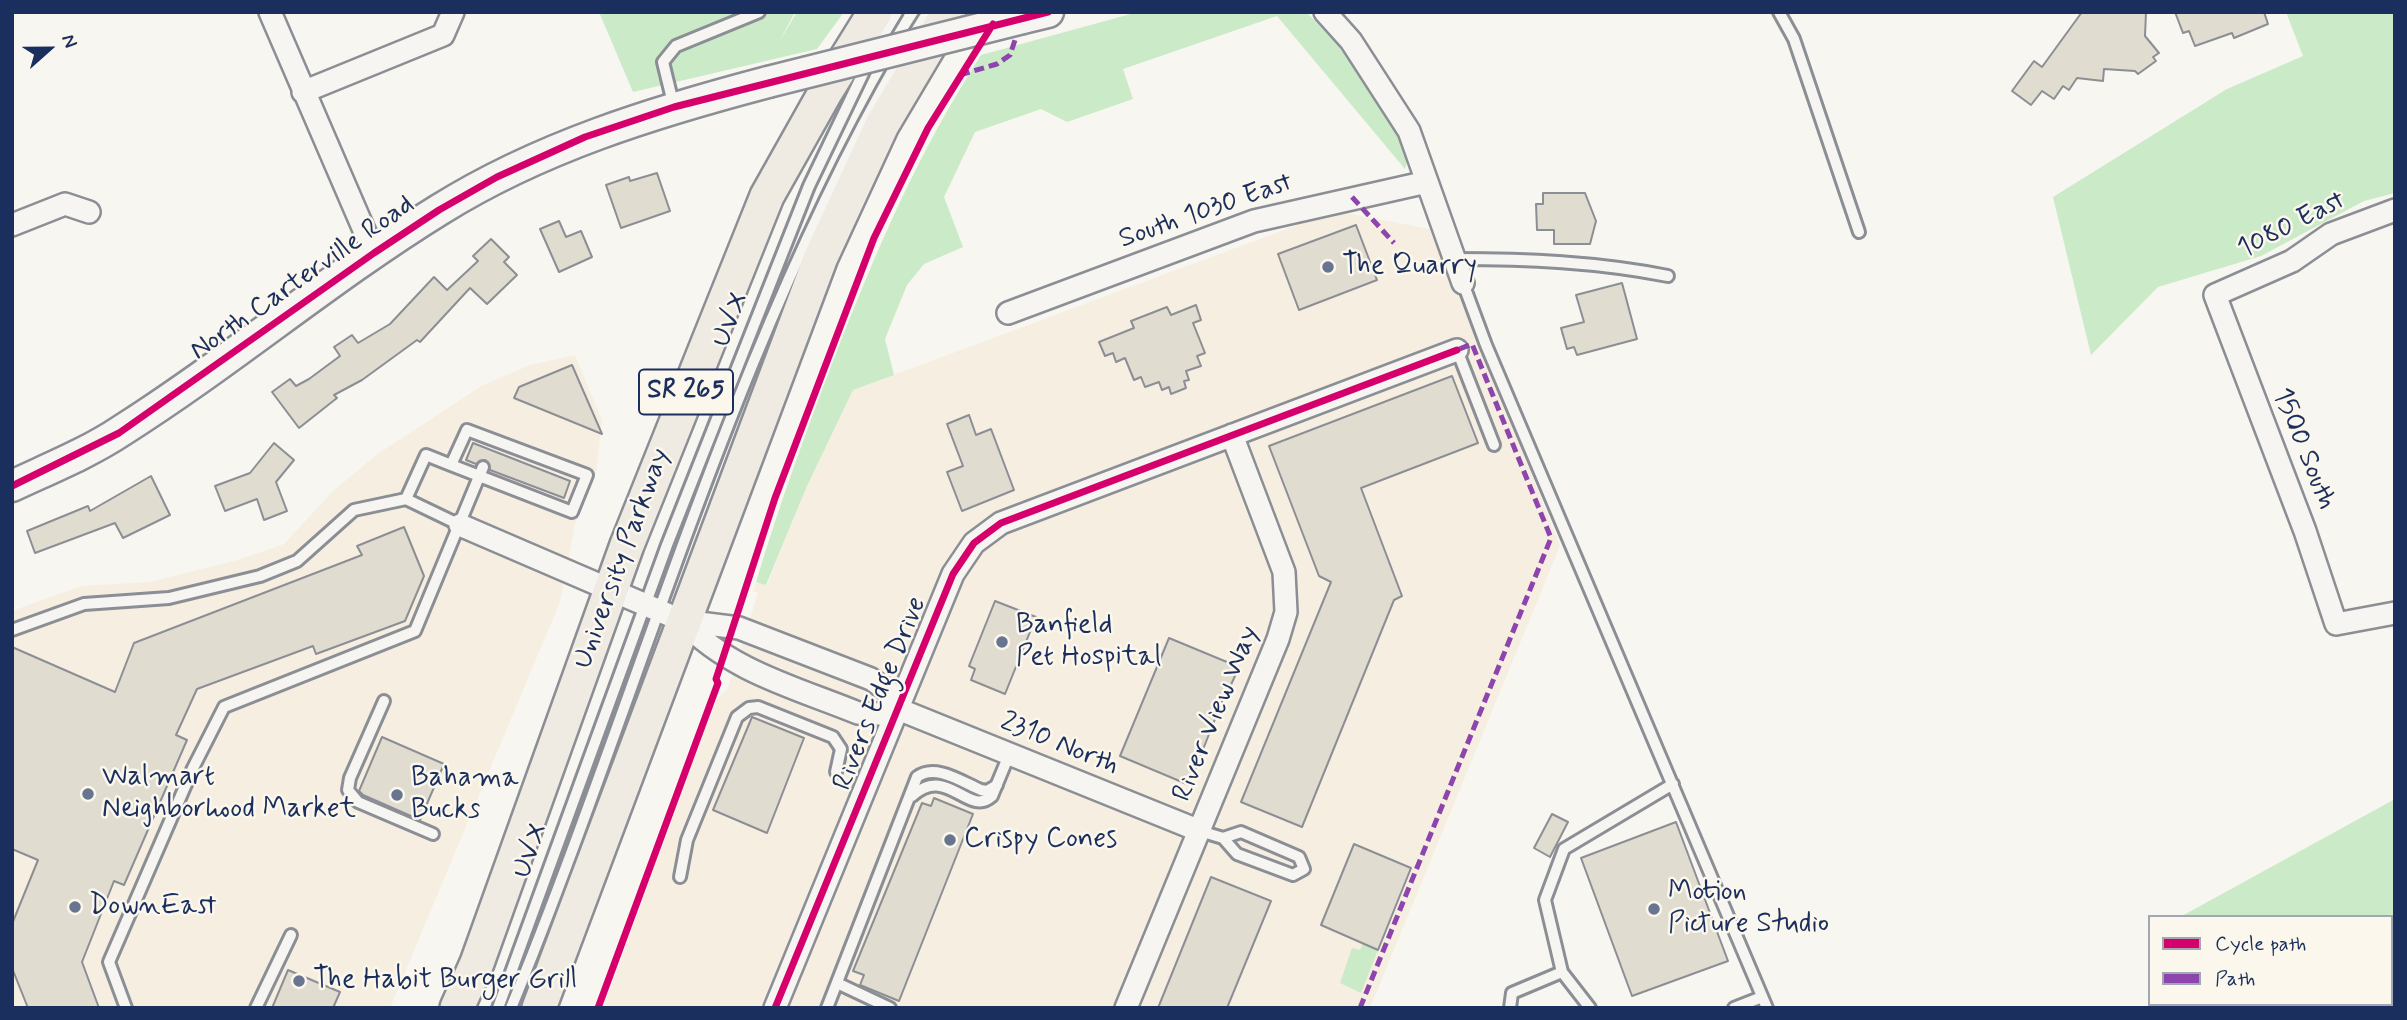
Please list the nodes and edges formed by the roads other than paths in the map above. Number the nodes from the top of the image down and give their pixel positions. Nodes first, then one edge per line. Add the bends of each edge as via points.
1 (270, 12) edge
2 (453, 12) edge
3 (759, 12) edge
4 (875, 12) edge
5 (897, 12) edge
6 (928, 12) edge
7 (949, 12) edge
8 (1325, 12) edge
9 (1779, 12) edge
10 (1036, 15) edge
11 (303, 92) junction
12 (674, 107) junction
13 (1427, 182) junction
14 (2395, 210) edge
15 (89, 212) dead end
16 (12, 225) edge
17 (1859, 232) dead end
18 (374, 253) junction
19 (1455, 259) junction
20 (1668, 276) dead end
21 (1463, 283) joint
22 (2215, 295) joint
23 (1008, 313) dead end
24 (1457, 350) joint
25 (1233, 435) junction
26 (1494, 445) dead end
27 (451, 465) junction
28 (482, 472) junction
29 (12, 486) edge
30 (406, 499) junction
31 (460, 525) junction
32 (610, 590) junction
33 (662, 613) junction
34 (2395, 613) edge
35 (12, 630) edge
36 (384, 701) dead end
37 (898, 709) junction
38 (1009, 755) junction
39 (836, 772) dead end
40 (1673, 784) junction
41 (1200, 831) junction
42 (433, 834) dead end
43 (1223, 838) junction
44 (680, 877) dead end
45 (291, 935) dead end
46 (1562, 972) junction
47 (837, 982) junction
48 (1765, 1003) edge
49 (126, 1008) edge
50 (256, 1008) edge
51 (457, 1008) edge
52 (498, 1008) edge
53 (512, 1008) edge
54 (539, 1008) edge
55 (775, 1008) edge
56 (827, 1008) edge
57 (890, 1008) edge
58 (1126, 1008) edge
59 (1510, 1008) edge
60 (1590, 1008) edge
61 (1734, 1008) edge

1 - 11 street
2 - 11 street via 443,35
3 - 12 lane via 676,46 663,62
4 - 32 main road, University Parkway / SR 265 via 767,196
5 - 33 lane, UVX via 850,97 809,186
6 - 33 lane via 863,124 797,263
7 - 33 main road, SR 265 via 887,115
8 - 13 street via 1351,41 1409,131
9 - 17 lane via 1794,39
10 - 12 street, North Carterville Road, bridge
11 - 18 street
12 - 18 street, North Carterville Road via 585,137 497,177
13 - 19 street
13 - 23 street, South 1030 East via 1254,221
14 - 22 street, 1080 East via 2331,234 2292,261
15 - 16 street via 65,204
18 - 29 street, North Carterville Road via 119,433
19 - 20 lane via 1616,266
19 - 21 street
21 - 40 lane
22 - 34 street, 1500 South via 2336,624
24 - 25 street, Rivers Edge Drive
24 - 26 lane
25 - 37 street, Rivers Edge Drive via 1001,523 974,543 953,574
25 - 41 street, River View Way via 1284,572 1286,612
27 - 28 lane
27 - 28 lane via 467,430 552,468 587,475 572,512
27 - 30 lane via 426,455
28 - 31 lane
30 - 31 lane
30 - 35 lane via 354,510 297,561 260,576 169,598 84,604
31 - 32 street, 2310 North
31 - 49 lane via 415,631 223,708 109,962
32 - 33 street, 2310 North
32 - 51 main road, University Parkway / SR 265
33 - 37 street, 2310 North via 740,628 871,679 888,691
33 - 37 street, 2310 North via 744,667 858,713
33 - 52 lane, UVX
33 - 53 lane
33 - 54 main road, SR 265
36 - 42 lane via 348,790 358,802
37 - 38 street, 2310 North
37 - 55 street, Rivers Edge Drive
38 - 41 street, 2310 North
38 - 47 lane via 990,798 981,801 935,784 924,785 912,796
39 - 44 lane via 841,749 833,737 758,707 749,708 737,717 732,729 687,840
40 - 46 lane via 1564,849 1545,900
40 - 48 lane
41 - 43 lane
41 - 58 street, River View Way
43 - 43 lane via 1237,854 1293,875 1304,869 1299,858 1241,832
45 - 50 lane
46 - 59 lane via 1511,993
46 - 60 lane
47 - 56 lane
47 - 57 lane
48 - 61 lane

